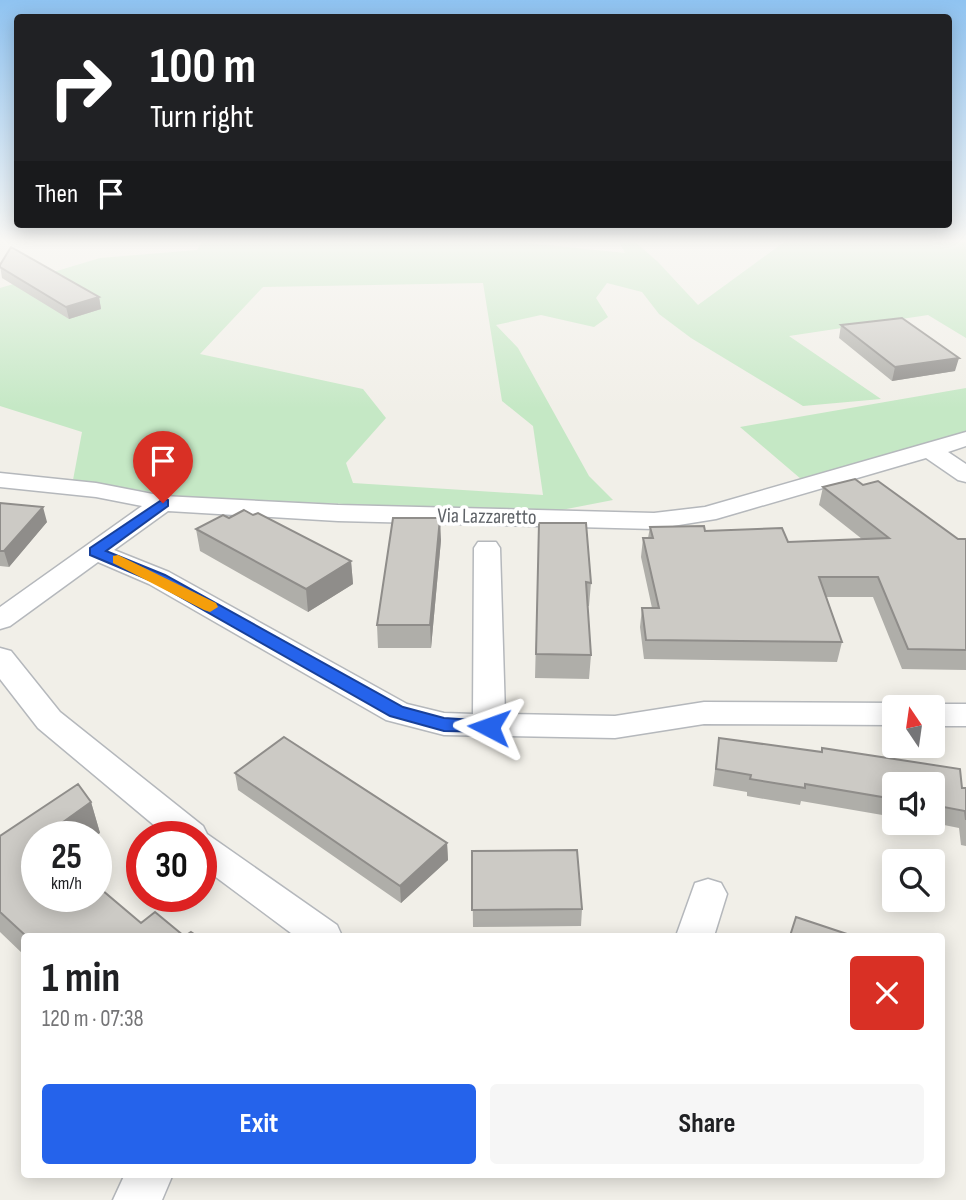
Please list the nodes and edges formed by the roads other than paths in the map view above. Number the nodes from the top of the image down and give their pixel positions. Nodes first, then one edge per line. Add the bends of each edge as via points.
1 (966, 439) edge
2 (930, 450) junction
3 (966, 475) edge
4 (0, 480) edge
5 (163, 503) junction
6 (487, 548) dead end
7 (95, 551) junction
8 (0, 620) edge
9 (0, 658) edge
10 (882, 714) edge
11 (945, 715) edge
12 (966, 715) edge
13 (489, 727) junction
14 (172, 821) edge
15 (217, 857) edge
16 (708, 894) dead end
17 (319, 933) edge
18 (696, 933) edge
19 (148, 1178) edge
20 (137, 1200) edge

1 - 2 street, Via Lazzaretto
2 - 3 street
2 - 5 street, Via Lazzaretto via 707,514 654,521 338,513
4 - 5 street, Via Lazzaretto via 96,490
5 - 7 street
6 - 13 street
7 - 8 street
7 - 13 street via 159,578 397,712 444,724
9 - 14 street via 49,720
10 - 13 street via 704,713 615,727
11 - 12 street
15 - 17 street
16 - 18 street
19 - 20 street

